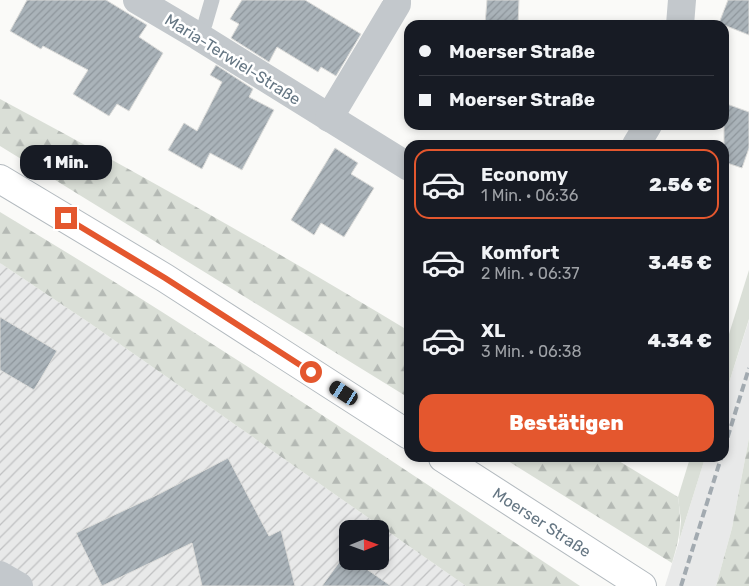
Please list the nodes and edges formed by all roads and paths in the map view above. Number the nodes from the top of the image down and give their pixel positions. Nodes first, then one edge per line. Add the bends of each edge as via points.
1 (137, 0) edge
2 (212, 0) edge
3 (397, 0) edge
4 (682, 0) edge
5 (680, 20) edge
6 (198, 36) junction
7 (329, 118) junction
8 (404, 165) edge
9 (0, 179) edge
10 (404, 432) edge
11 (449, 462) edge
12 (0, 575) edge
13 (19, 586) edge
14 (642, 586) edge

1 - 6 street, Maria-Terwiel-Straße
2 - 6 lane
3 - 7 street
4 - 5 street
6 - 7 street, Maria-Terwiel-Straße
7 - 8 street, Maria-Terwiel-Straße
9 - 10 main road via 165,278
11 - 14 main road, Moerser Straße
12 - 13 street

